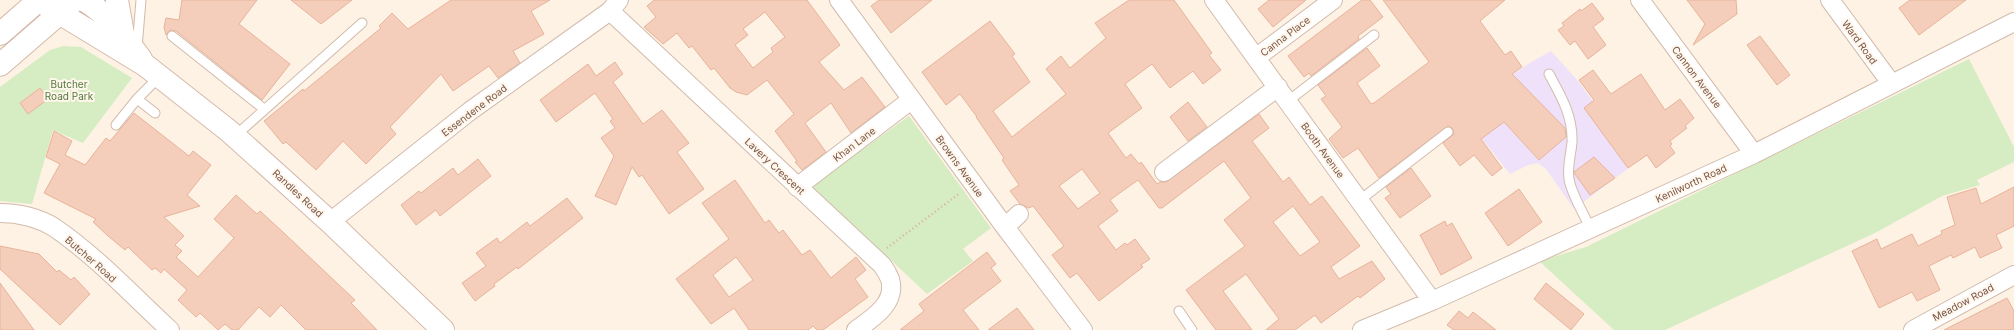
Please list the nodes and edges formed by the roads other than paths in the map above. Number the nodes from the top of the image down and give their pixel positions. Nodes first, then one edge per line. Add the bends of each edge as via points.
1 (39, 0) edge
2 (84, 0) edge
3 (116, 0) edge
4 (141, 0) edge
5 (839, 0) edge
6 (1214, 0) edge
7 (1333, 0) edge
8 (1640, 0) edge
9 (1830, 0) edge
10 (615, 5) edge
11 (67, 6) edge
12 (2014, 22) edge
13 (362, 23) dead end
14 (0, 34) edge
15 (123, 34) junction
16 (1374, 35) dead end
17 (172, 36) dead end
18 (1257, 57) junction
19 (0, 65) edge
20 (147, 65) junction
21 (1549, 74) dead end
22 (1891, 84) junction
23 (1278, 87) junction
24 (137, 99) junction
25 (911, 100) junction
26 (1288, 101) junction
27 (264, 109) junction
28 (155, 113) dead end
29 (116, 125) dead end
30 (1448, 132) dead end
31 (235, 136) junction
32 (1754, 154) junction
33 (1164, 172) dead end
34 (797, 187) junction
35 (1360, 200) junction
36 (0, 213) edge
37 (1019, 214) dead end
38 (330, 222) junction
39 (1005, 227) junction
40 (1591, 229) junction
41 (2014, 275) edge
42 (1432, 300) junction
43 (1179, 311) dead end
44 (170, 330) edge
45 (444, 330) edge
46 (856, 330) edge
47 (1083, 330) edge
48 (1192, 330) edge
49 (1362, 330) edge
50 (1913, 330) edge

1 - 11 street, Randles Road
1 - 14 street
2 - 15 street, Randles Road via 94,6
3 - 15 street
4 - 20 lane
5 - 25 street, Browns Avenue
6 - 18 street, Booth Avenue
7 - 18 street, Canna Place
8 - 32 street, Cannon Avenue
9 - 22 street, Ward Road
10 - 34 street, Lavery Crescent
10 - 38 street, Essendene Road via 470,111
11 - 19 street
11 - 20 street, Randles Road
12 - 22 street, Kenilworth Road
13 - 27 lane
15 - 20 street, Randles Road
16 - 26 lane
17 - 27 lane
18 - 23 street, Booth Avenue
20 - 24 lane
20 - 31 street, Randles Road
21 - 40 lane via 1564,101 1569,117 1572,143 1569,181
22 - 32 street, Kenilworth Road
23 - 26 street, Booth Avenue
23 - 33 street
24 - 28 lane
24 - 29 lane
25 - 34 street, Khan Lane
25 - 39 street, Browns Avenue
26 - 35 street, Booth Avenue
27 - 31 lane
30 - 35 lane
31 - 38 street, Randles Road
32 - 40 street, Kenilworth Road
34 - 46 street, Lavery Crescent via 874,257 890,279 886,304 878,314
35 - 42 street, Booth Avenue
36 - 44 street, Butcher Road via 27,216 55,228
37 - 39 street
38 - 45 street, Randles Road
39 - 47 street, Browns Avenue
40 - 42 street, Kenilworth Road
41 - 50 street, Meadow Road
42 - 49 street, Kenilworth Road
43 - 48 lane

